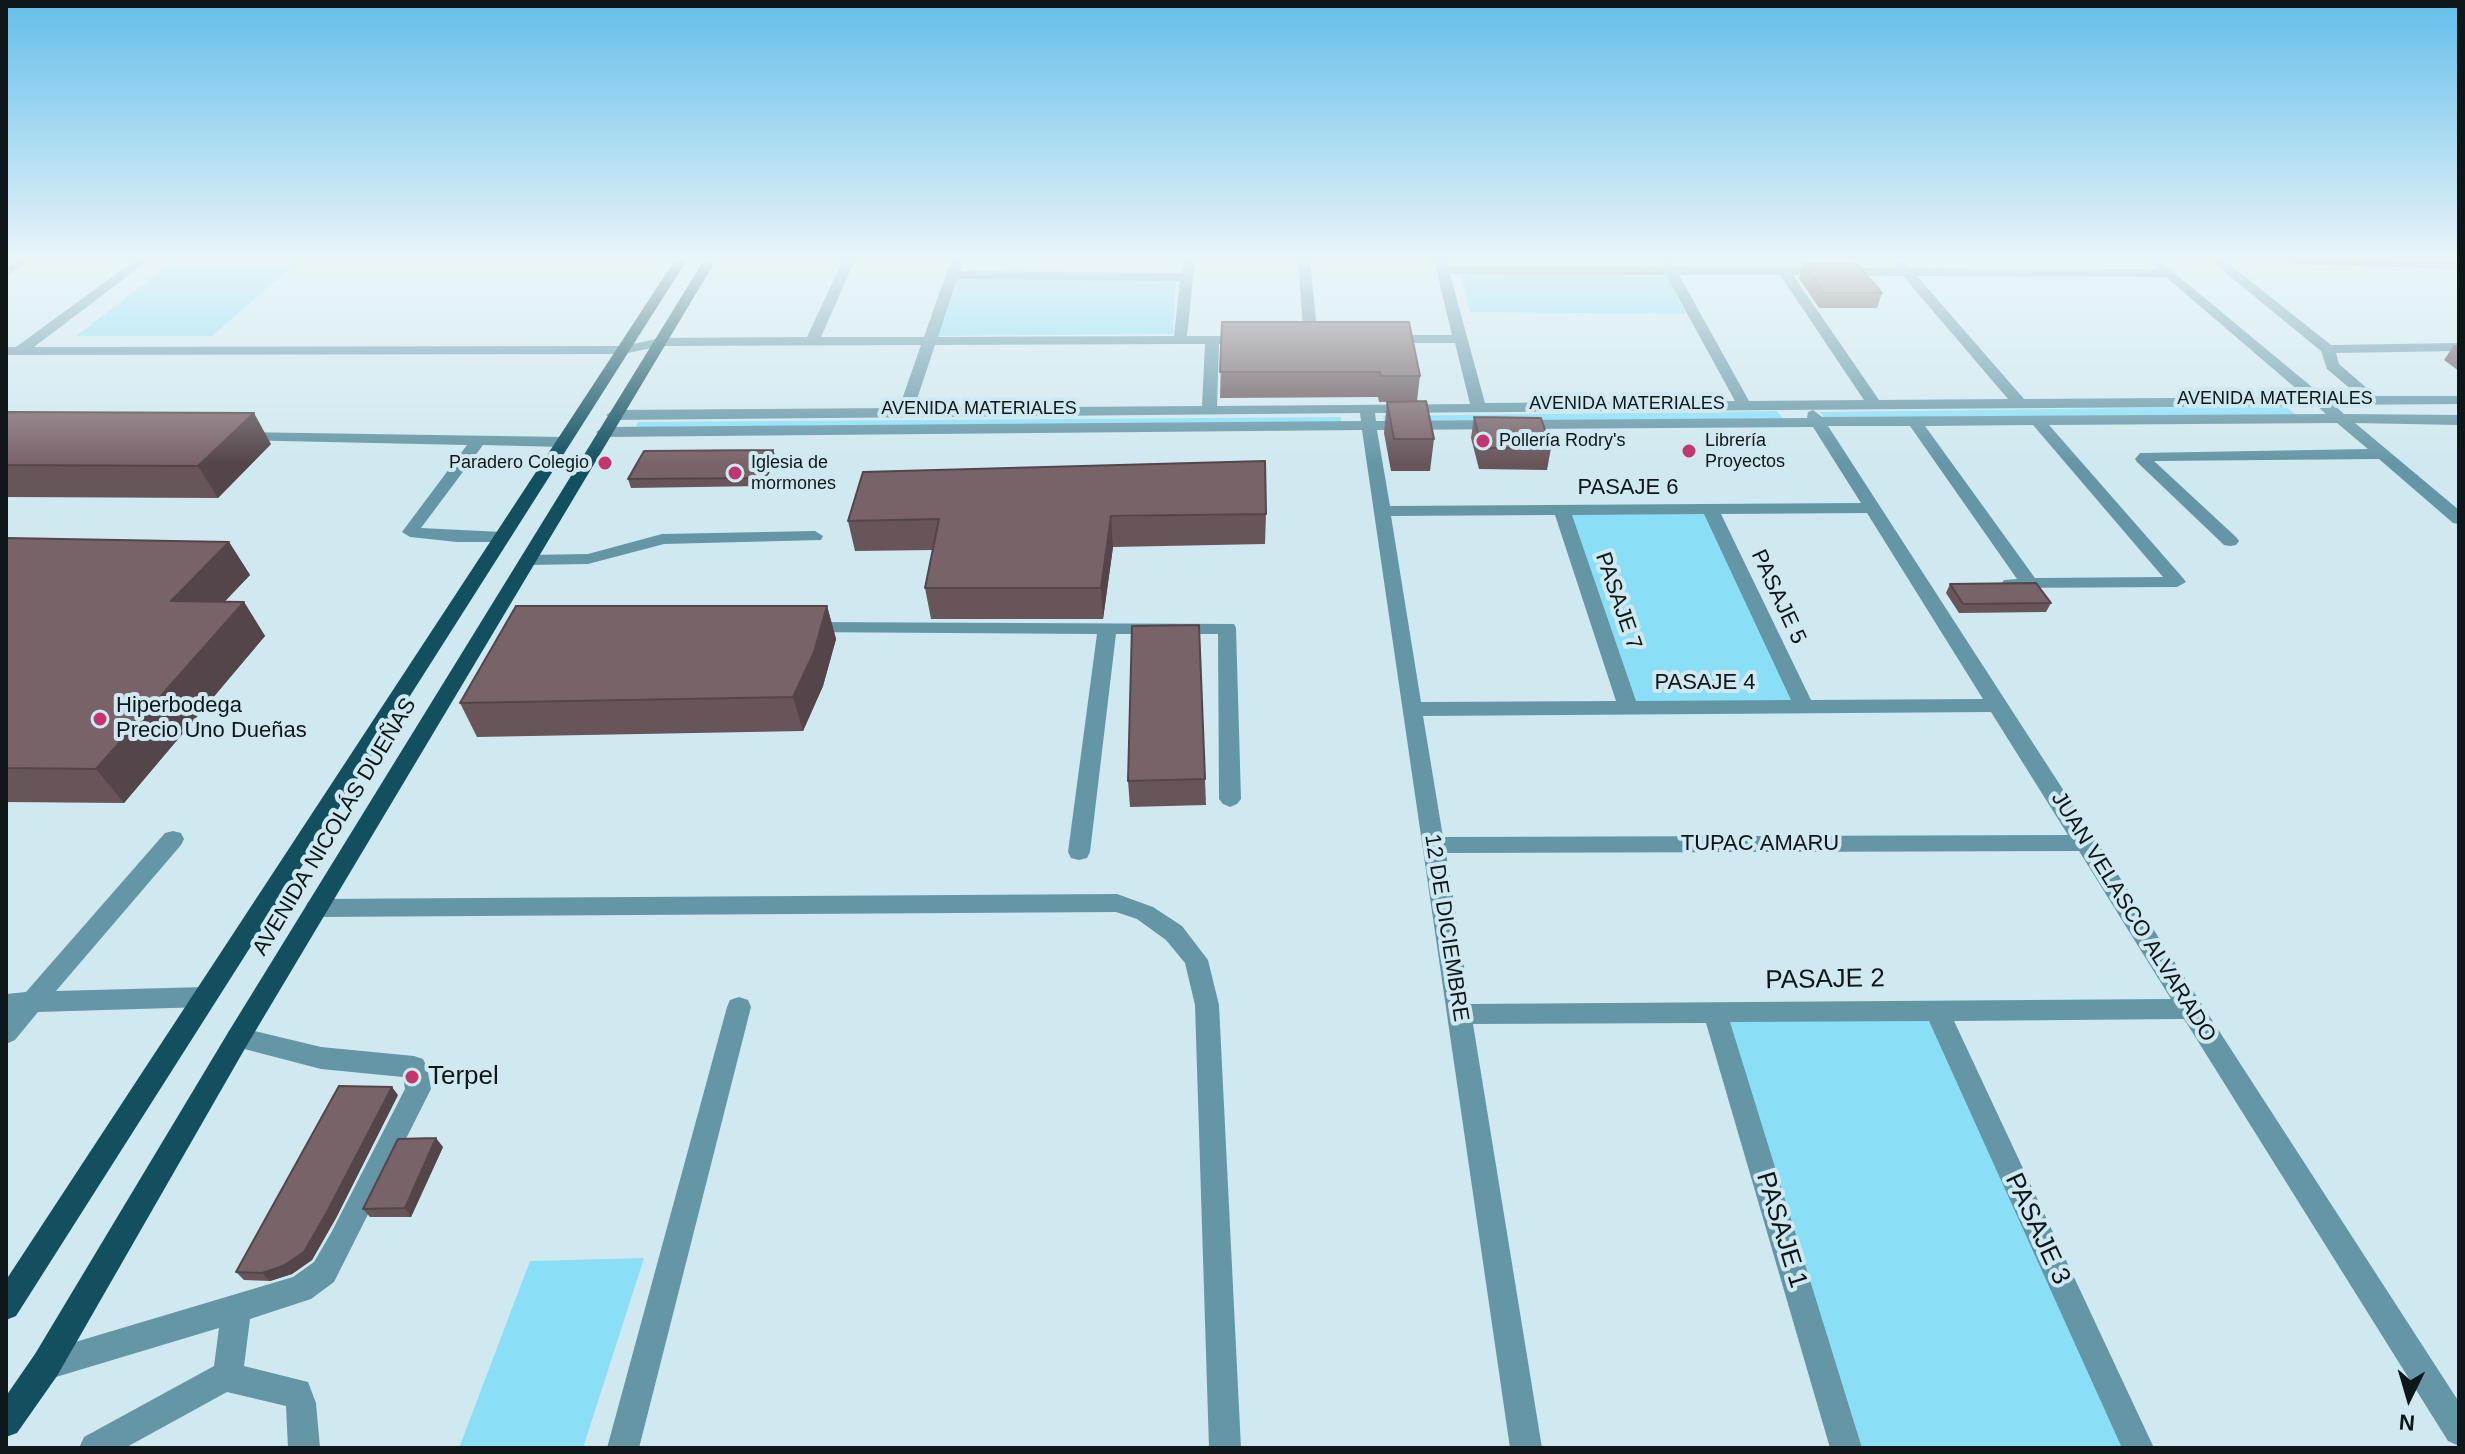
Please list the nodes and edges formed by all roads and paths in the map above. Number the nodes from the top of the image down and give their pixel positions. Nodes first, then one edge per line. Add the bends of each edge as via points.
1 (46, 328) edge
2 (637, 328) edge
3 (669, 328) edge
4 (818, 328) edge
5 (933, 328) edge
6 (1181, 328) edge
7 (1310, 328) edge
8 (1458, 328) edge
9 (1702, 328) edge
10 (1822, 328) edge
11 (1954, 328) edge
12 (2234, 328) edge
13 (2301, 328) edge
14 (1371, 339) edge
15 (1461, 339) junction
16 (1212, 340) junction
17 (1254, 340) edge
18 (1311, 340) edge
19 (928, 341) junction
20 (1180, 341) junction
21 (661, 342) junction
22 (812, 342) junction
23 (2459, 347) edge
24 (2328, 349) junction
25 (623, 350) junction
26 (13, 351) edge
27 (6, 361) edge
28 (2319, 400) junction
29 (2372, 400) junction
30 (2459, 400) edge
31 (2019, 403) junction
32 (1874, 404) junction
33 (1744, 405) junction
34 (1478, 407) junction
35 (1209, 410) junction
36 (905, 413) junction
37 (1813, 413) junction
38 (1368, 417) junction
39 (2341, 419) junction
40 (2037, 420) junction
41 (2459, 420) edge
42 (1914, 421) junction
43 (609, 424) junction
44 (224, 436) edge
45 (478, 441) junction
46 (564, 442) junction
47 (2382, 454) junction
48 (1873, 508) junction
49 (1710, 509) junction
50 (1562, 510) junction
51 (1382, 511) junction
52 (2459, 519) edge
53 (815, 536) dead end
54 (502, 537) junction
55 (2230, 541) dead end
56 (528, 560) junction
57 (1984, 584) edge
58 (2030, 584) junction
59 (511, 628) edge
60 (791, 628) edge
61 (1107, 628) junction
62 (486, 629) junction
63 (1998, 705) junction
64 (1804, 706) junction
65 (1628, 707) junction
66 (1413, 709) junction
67 (1230, 799) dead end
68 (173, 839) dead end
69 (2086, 843) junction
70 (1434, 845) junction
71 (1079, 852) dead end
72 (316, 908) junction
73 (205, 997) junction
74 (32, 1002) junction
75 (6, 1004) edge
76 (739, 1007) dead end
77 (1936, 1009) junction
78 (2191, 1009) junction
79 (1715, 1012) junction
80 (1460, 1014) junction
81 (6, 1033) edge
82 (238, 1038) junction
83 (6, 1306) edge
84 (237, 1306) junction
85 (46, 1365) junction
86 (227, 1377) junction
87 (6, 1422) edge
88 (2459, 1430) edge
89 (95, 1448) edge
90 (304, 1448) edge
91 (623, 1448) edge
92 (1225, 1448) edge
93 (1526, 1448) edge
94 (1846, 1448) edge
95 (2138, 1448) edge

1 - 26 street
2 - 25 main road, AVENIDA NICOLÁS DUEÑAS
3 - 21 main road, AVENIDA NICOLÁS DUEÑAS
4 - 22 street
5 - 19 street
6 - 20 street
7 - 18 street
8 - 15 street
9 - 33 street
10 - 32 street
11 - 31 street
12 - 28 street
13 - 24 street
14 - 15 street
15 - 34 street
16 - 17 street
16 - 20 street
16 - 35 street
19 - 20 street
19 - 22 street
19 - 36 street
21 - 22 street
21 - 25 street
21 - 43 main road, AVENIDA NICOLÁS DUEÑAS
23 - 24 street
24 - 29 street via 2332,366
25 - 26 street
25 - 46 main road, AVENIDA NICOLÁS DUEÑAS
26 - 27 street
28 - 29 street, AVENIDA MATERIALES
28 - 31 street, AVENIDA MATERIALES
28 - 39 street
29 - 30 street, AVENIDA MATERIALES
31 - 32 street, AVENIDA MATERIALES
32 - 37 street, AVENIDA MATERIALES
33 - 34 street, AVENIDA MATERIALES
33 - 37 street, AVENIDA MATERIALES
34 - 38 street, AVENIDA MATERIALES
35 - 36 street, AVENIDA MATERIALES
35 - 38 street, AVENIDA MATERIALES
36 - 43 street, AVENIDA MATERIALES
37 - 38 street, AVENIDA MATERIALES
37 - 42 street, AVENIDA MATERIALES
37 - 48 street, JUAN VELASCO ALVARADO
38 - 43 street, AVENIDA MATERIALES
38 - 51 street, 12 DE DICIEMBRE
39 - 40 street, AVENIDA MATERIALES
39 - 41 street, AVENIDA MATERIALES
39 - 47 street
40 - 42 street, AVENIDA MATERIALES
40 - 58 street via 2177,582
42 - 58 street
43 - 56 main road, AVENIDA NICOLÁS DUEÑAS
44 - 45 street
45 - 46 street
45 - 54 street via 410,532
46 - 54 main road, AVENIDA NICOLÁS DUEÑAS
47 - 52 street
47 - 55 street via 2143,459
48 - 49 street, PASAJE 6
48 - 63 street, JUAN VELASCO ALVARADO via 1930,585
49 - 50 street, PASAJE 6
49 - 64 street, PASAJE 5
50 - 51 street, PASAJE 6
50 - 65 street, PASAJE 7
51 - 66 street, 12 DE DICIEMBRE
53 - 56 street via 662,539 588,559
54 - 73 main road, AVENIDA NICOLÁS DUEÑAS
56 - 62 main road, AVENIDA NICOLÁS DUEÑAS
57 - 58 street
59 - 62 street
60 - 61 street
61 - 67 street via 1228,630
61 - 71 street
62 - 72 main road, AVENIDA NICOLÁS DUEÑAS
63 - 64 street, PASAJE 4
63 - 69 street, JUAN VELASCO ALVARADO
64 - 65 street, PASAJE 4
65 - 66 street, PASAJE 4
66 - 70 street, 12 DE DICIEMBRE
68 - 74 street
69 - 70 street, TUPAC AMARU
69 - 78 street, JUAN VELASCO ALVARADO
70 - 80 street, 12 DE DICIEMBRE
72 - 82 main road, AVENIDA NICOLÁS DUEÑAS
72 - 92 street via 1117,903 1145,913 1174,933 1196,960 1207,1005
73 - 74 street
73 - 83 main road, AVENIDA NICOLÁS DUEÑAS
74 - 75 street
74 - 81 street
76 - 91 street
77 - 78 street, PASAJE 2
77 - 79 street, PASAJE 2
77 - 95 street, PASAJE 3
78 - 88 street, JUAN VELASCO ALVARADO
79 - 80 street, PASAJE 2
79 - 94 street, PASAJE 1
80 - 93 street, 12 DE DICIEMBRE
82 - 84 street via 321,1058 414,1067 418,1089 324,1272 301,1289
82 - 85 main road, AVENIDA NICOLÁS DUEÑAS
84 - 85 street
84 - 86 street
85 - 87 main road, AVENIDA NICOLÁS DUEÑAS
86 - 89 street
86 - 90 street via 297,1393

